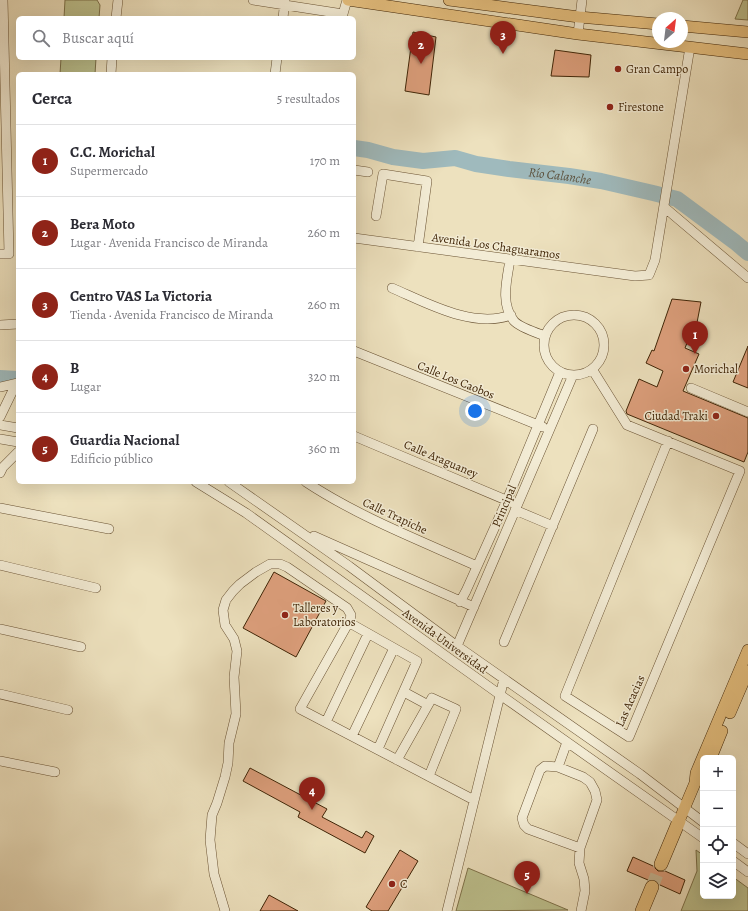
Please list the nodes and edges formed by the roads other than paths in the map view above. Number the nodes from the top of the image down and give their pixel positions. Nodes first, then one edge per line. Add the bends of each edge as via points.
1 (3, 0) edge
2 (118, 0) edge
3 (253, 0) edge
4 (347, 0) edge
5 (449, 0) edge
6 (582, 0) edge
7 (285, 3) edge
8 (116, 16) edge
9 (282, 16) edge
10 (579, 17) junction
11 (652, 23) edge
12 (688, 27) edge
13 (748, 32) edge
14 (578, 34) junction
15 (690, 47) junction
16 (748, 54) edge
17 (112, 60) edge
18 (277, 60) edge
19 (2, 61) edge
20 (111, 72) edge
21 (275, 72) edge
22 (3, 142) edge
23 (356, 170) edge
24 (368, 172) dead end
25 (4, 199) edge
26 (665, 203) junction
27 (376, 216) dead end
28 (356, 238) edge
29 (418, 247) junction
30 (0, 254) edge
31 (510, 260) junction
32 (748, 278) edge
33 (392, 288) dead end
34 (511, 315) junction
35 (16, 324) edge
36 (0, 325) edge
37 (545, 336) junction
38 (356, 352) edge
39 (592, 369) junction
40 (560, 372) junction
41 (573, 375) junction
42 (16, 384) edge
43 (16, 386) edge
44 (2, 388) edge
45 (690, 388) dead end
46 (748, 412) edge
47 (0, 417) edge
48 (0, 425) edge
49 (539, 426) junction
50 (16, 428) edge
51 (593, 429) dead end
52 (550, 430) junction
53 (356, 437) edge
54 (0, 440) edge
55 (668, 441) junction
56 (16, 442) edge
57 (16, 454) edge
58 (1, 467) edge
59 (199, 484) edge
60 (232, 484) edge
61 (309, 484) edge
62 (507, 500) junction
63 (517, 507) junction
64 (0, 508) edge
65 (553, 526) junction
66 (294, 527) junction
67 (109, 529) dead end
68 (0, 565) edge
69 (476, 566) junction
70 (96, 588) dead end
71 (460, 602) junction
72 (474, 607) junction
73 (348, 622) junction
74 (0, 629) edge
75 (368, 634) junction
76 (504, 642) dead end
77 (81, 646) dead end
78 (457, 646) junction
79 (394, 648) junction
80 (748, 650) edge
81 (748, 671) edge
82 (504, 679) junction
83 (404, 692) junction
84 (0, 694) edge
85 (499, 694) junction
86 (428, 705) junction
87 (68, 710) dead end
88 (326, 722) junction
89 (352, 736) junction
90 (567, 742) junction
91 (378, 749) junction
92 (712, 755) edge
93 (397, 760) junction
94 (0, 761) edge
95 (558, 766) junction
96 (55, 772) dead end
97 (429, 776) junction
98 (699, 779) edge
99 (474, 800) junction
100 (684, 808) junction
101 (700, 820) edge
102 (679, 821) junction
103 (700, 836) edge
104 (736, 845) edge
105 (580, 848) junction
106 (748, 854) edge
107 (736, 862) edge
108 (661, 864) tunnel mouth
109 (748, 872) edge
110 (652, 887) tunnel mouth
111 (225, 911) edge
112 (447, 911) edge
113 (581, 911) edge
114 (642, 911) edge

1 - 19 street
2 - 8 street
3 - 7 street
4 - 7 street via 343,14
4 - 14 main road
5 - 10 main road
6 - 10 street
7 - 9 street
10 - 11 main road
10 - 14 street
12 - 13 main road
14 - 15 main road
15 - 16 main road
15 - 26 street
17 - 20 street
18 - 21 street
19 - 22 street
22 - 25 street
23 - 24 street
25 - 30 street via 9,254
26 - 31 street, Avenida Los Chaguaramos via 655,260 649,275 635,276
26 - 32 street
27 - 29 street via 383,174 427,181
28 - 29 street, Avenida Los Chaguaramos
29 - 31 street, Avenida Los Chaguaramos
31 - 34 street via 506,296
33 - 34 street via 456,314 488,320
34 - 37 street via 514,322
35 - 36 street
37 - 39 street via 549,327 566,316 576,315 595,323 604,341 603,352
37 - 40 street via 546,357
38 - 49 street, Calle Los Caobos
39 - 41 street
39 - 55 street, Las Acacias via 627,425
40 - 41 street
40 - 49 street, Principal
41 - 52 street, Principal
42 - 44 street
43 - 47 street
45 - 46 street
48 - 50 street
49 - 52 street, Calle Los Caobos
49 - 62 street, Principal
51 - 65 street
52 - 63 street, Principal
53 - 62 street, Calle Araguaney
54 - 56 street
55 - 55 street, Las Acacias via 740,471 629,737 564,696
57 - 58 street
59 - 85 street, Avenida Universidad via 246,513
60 - 66 street, Avenida Universidad
61 - 69 street, Calle Trapiche via 372,519
62 - 63 street, Calle Araguaney
62 - 69 street, Principal
63 - 65 street, Calle Araguaney
63 - 72 street, Principal
64 - 67 street
65 - 76 street
66 - 71 street, Avenida Universidad
66 - 78 street, Avenida Universidad
68 - 70 street
69 - 71 street, Principal
71 - 72 street, Avenida Universidad
72 - 78 street, Principal
73 - 75 street
73 - 88 street via 300,708
73 - 111 street via 351,614 347,608 287,567 277,563 270,564 248,578 226,600 224,620 237,651 234,676 236,714 225,778 212,815 210,840 214,874
74 - 77 street
75 - 79 street
75 - 88 street
78 - 82 street, Avenida Universidad
79 - 83 street via 417,661
79 - 89 street
80 - 98 main road via 696,772
81 - 92 main road
82 - 85 street
82 - 100 street, Avenida Universidad via 640,774
83 - 86 street
83 - 91 street
84 - 87 street
85 - 90 street, Avenida Universidad
85 - 99 street
86 - 93 street
86 - 97 street via 432,698 456,708
88 - 89 street
89 - 91 street
90 - 95 street
90 - 102 street, Avenida Universidad
91 - 93 street
93 - 97 street
94 - 96 street
95 - 105 street via 590,782 598,800
95 - 105 street via 545,766 540,770 522,818 528,829
97 - 99 street
98 - 100 main road
99 - 112 street
100 - 101 street, Avenida Universidad
100 - 102 main road
102 - 103 street, Avenida Universidad
102 - 108 highway
104 - 106 street
105 - 113 street via 579,863 585,891
107 - 109 street
110 - 114 highway

